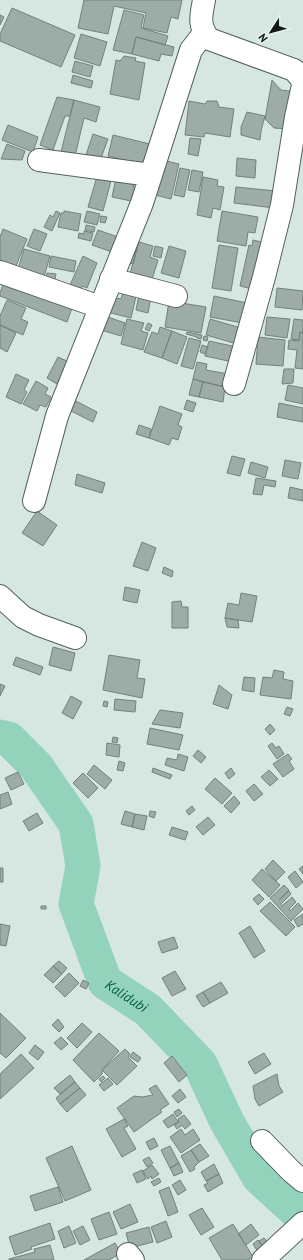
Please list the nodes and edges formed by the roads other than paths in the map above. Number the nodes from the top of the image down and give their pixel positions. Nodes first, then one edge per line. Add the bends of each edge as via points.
1 (204, 0) edge
2 (204, 32) junction
3 (303, 84) edge
4 (39, 160) dead end
5 (151, 175) junction
6 (0, 272) edge
7 (111, 279) junction
8 (176, 296) dead end
9 (100, 307) junction
10 (234, 384) dead end
11 (34, 501) dead end
12 (0, 596) edge
13 (75, 638) dead end
14 (262, 1141) dead end
15 (299, 1172) edge
16 (303, 1223) edge
17 (263, 1260) edge

1 - 2 street via 201,23
2 - 3 street via 209,39 294,70
2 - 5 street via 191,50
3 - 10 street via 282,205
4 - 5 street
5 - 7 street
6 - 9 street
7 - 8 street
7 - 9 street
9 - 11 street via 57,416
12 - 13 street via 23,617
14 - 15 street
16 - 17 street

